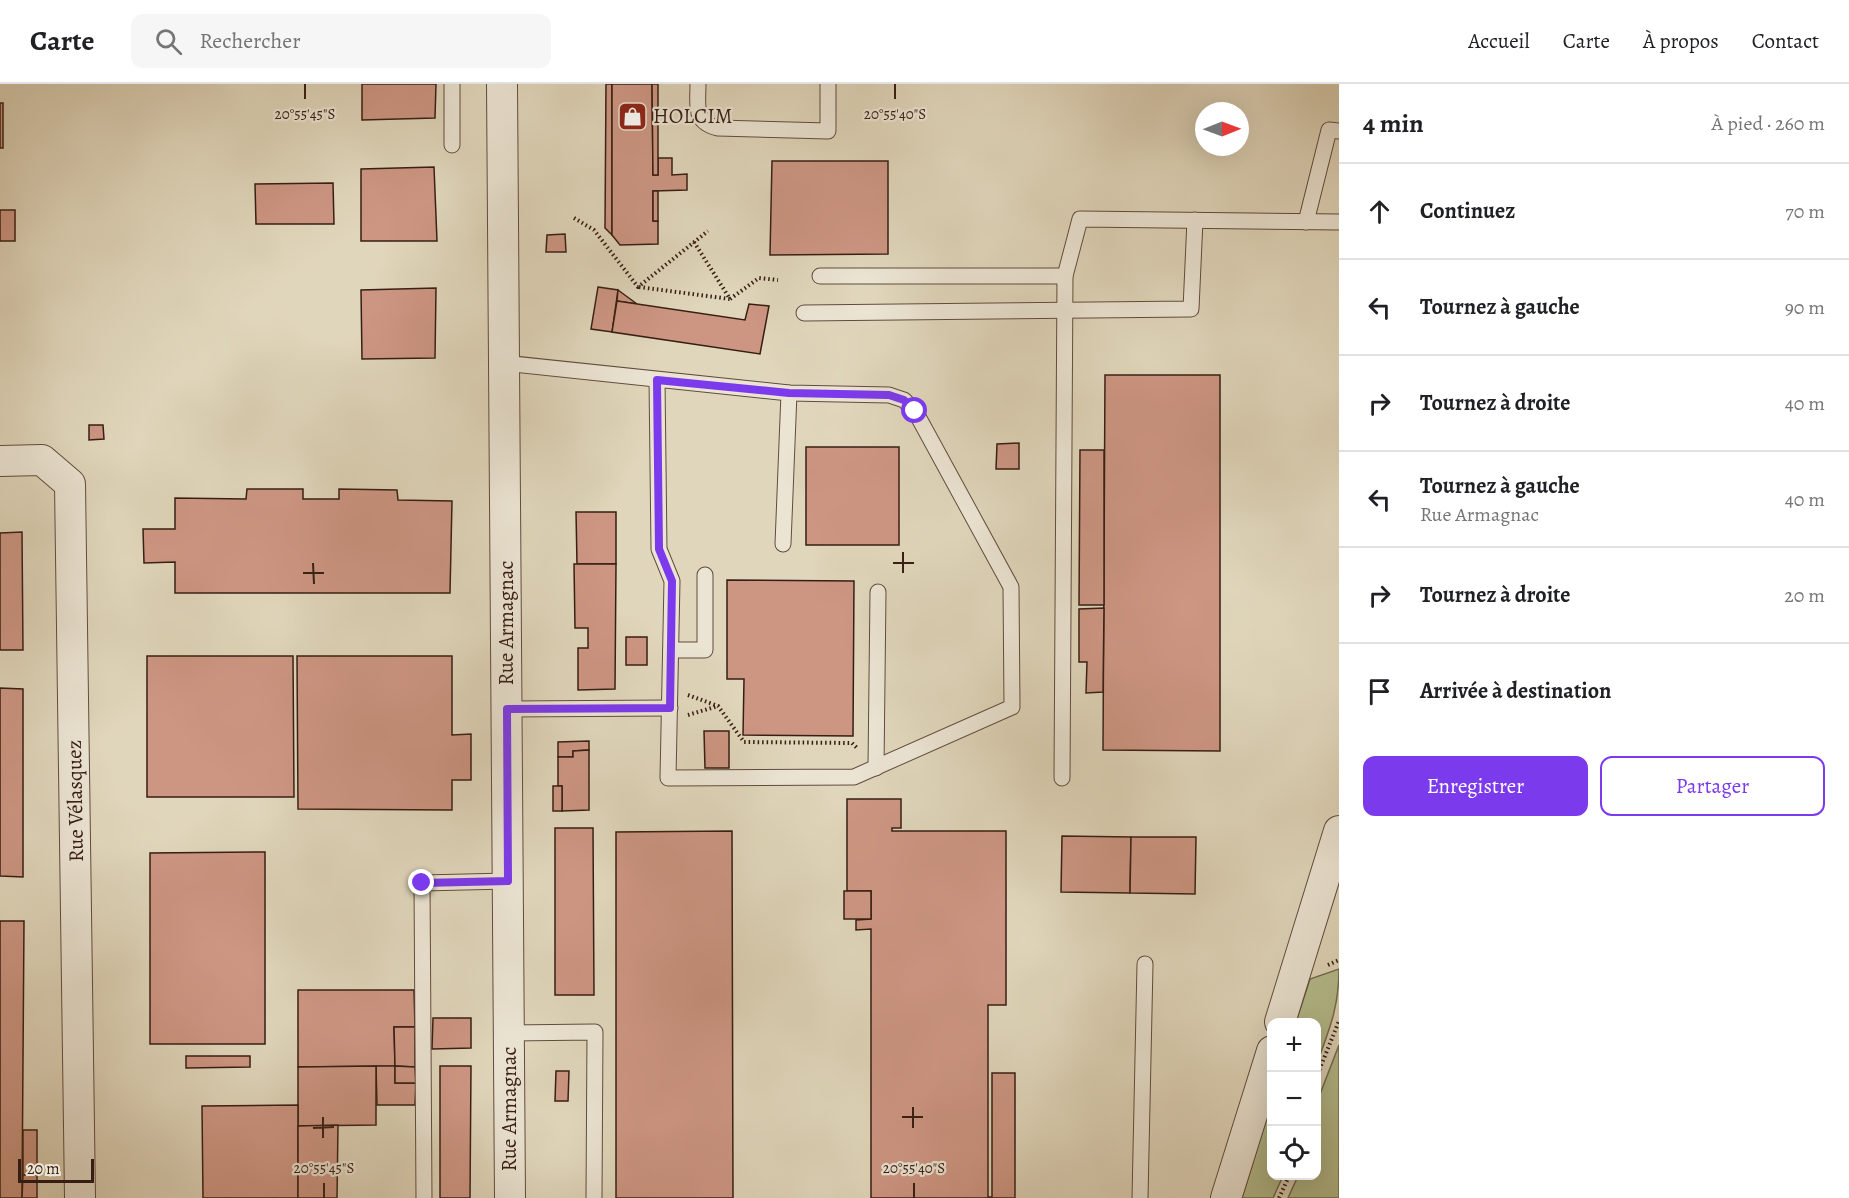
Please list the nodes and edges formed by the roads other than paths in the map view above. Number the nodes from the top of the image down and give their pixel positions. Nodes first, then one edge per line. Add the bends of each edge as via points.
1 (452, 84) edge
2 (502, 84) edge
3 (698, 84) edge
4 (828, 84) edge
5 (1339, 130) edge
6 (452, 145) dead end
7 (1196, 220) junction
8 (1306, 222) junction
9 (1339, 222) edge
10 (820, 276) dead end
11 (1065, 276) junction
12 (1065, 312) junction
13 (804, 313) dead end
14 (504, 363) junction
15 (657, 380) junction
16 (789, 393) junction
17 (0, 461) edge
18 (783, 544) dead end
19 (705, 575) dead end
20 (878, 592) dead end
21 (671, 650) junction
22 (507, 709) junction
23 (676, 713) junction
24 (876, 768) junction
25 (1062, 778) dead end
26 (1339, 831) edge
27 (508, 881) junction
28 (1145, 964) dead end
29 (1282, 1018) edge
30 (509, 1033) junction
31 (1267, 1067) edge
32 (80, 1198) edge
33 (424, 1198) edge
34 (510, 1198) edge
35 (594, 1198) edge
36 (1140, 1198) edge
37 (1226, 1198) edge

1 - 6 lane
2 - 14 street, Rue Armagnac
3 - 4 lane via 699,114 708,126 828,131
5 - 8 lane via 1329,130
7 - 8 lane
7 - 11 lane via 1080,219
7 - 12 lane via 1191,309
8 - 9 lane
10 - 11 lane
11 - 12 lane
12 - 13 lane
12 - 25 lane
14 - 15 lane
14 - 22 street, Rue Armagnac
15 - 16 lane
15 - 21 lane via 659,549 672,581
16 - 18 lane
16 - 24 lane via 889,395 904,400 915,411 1011,587 1012,707
17 - 32 street, Rue Vélasquez via 42,460 70,484
19 - 21 lane via 705,650
20 - 24 lane
21 - 23 lane
22 - 23 lane
22 - 27 street, Rue Armagnac
23 - 24 lane via 668,778 854,777
26 - 29 street
27 - 30 street, Rue Armagnac
27 - 33 lane via 422,883
28 - 36 lane
30 - 34 street, Rue Armagnac
30 - 35 lane via 595,1032
31 - 37 street

